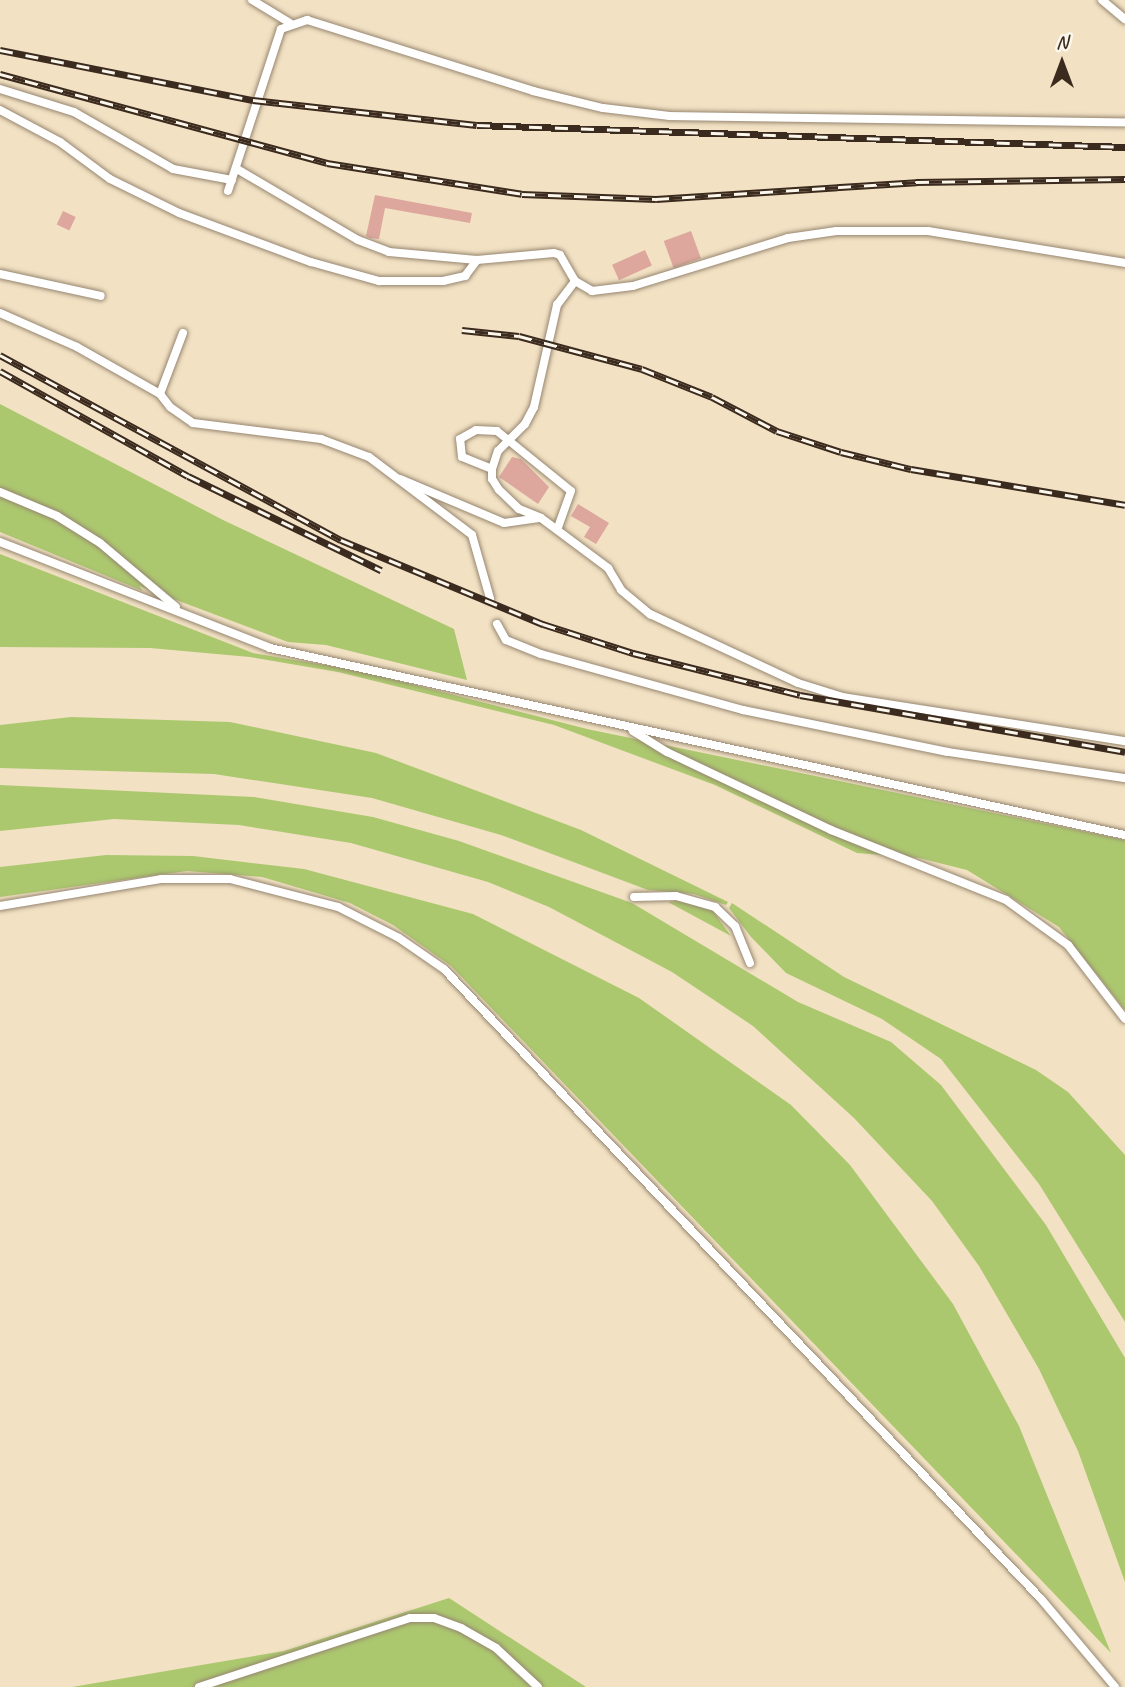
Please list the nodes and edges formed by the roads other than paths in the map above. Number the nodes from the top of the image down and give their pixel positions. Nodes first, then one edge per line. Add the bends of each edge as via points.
1 (251, 0) edge
2 (1102, 0) edge
3 (1125, 19) edge
4 (290, 23) junction
5 (0, 89) edge
6 (0, 110) edge
7 (1125, 122) edge
8 (237, 169) junction
9 (232, 180) junction
10 (228, 191) dead end
11 (477, 260) junction
12 (1125, 263) edge
13 (0, 274) edge
14 (575, 281) junction
15 (101, 296) dead end
16 (0, 313) edge
17 (183, 333) dead end
18 (160, 394) junction
19 (509, 439) junction
20 (492, 469) junction
21 (400, 479) junction
22 (0, 492) edge
23 (541, 518) junction
24 (557, 530) junction
25 (0, 542) edge
26 (491, 598) dead end
27 (180, 611) junction
28 (496, 624) dead end
29 (633, 730) junction
30 (1125, 741) edge
31 (1125, 778) edge
32 (1125, 835) edge
33 (634, 897) dead end
34 (0, 906) edge
35 (750, 963) dead end
36 (1125, 1019) edge
37 (199, 1687) edge
38 (538, 1687) edge
39 (1115, 1687) edge

1 - 4 lane
2 - 3 lane
4 - 7 lane via 307,20 326,25 521,88 603,108 670,116
4 - 8 lane via 281,29
5 - 9 lane via 74,112 173,169
6 - 11 lane via 60,142 110,179 311,262 379,281 443,281 465,276
8 - 9 lane
8 - 11 lane via 311,214 389,252
9 - 10 lane
11 - 14 lane via 554,253 560,255
12 - 14 lane via 928,231 880,229 788,238 616,290 592,291
13 - 15 lane
14 - 19 lane via 557,306 534,407
16 - 18 lane via 77,347
17 - 18 lane
18 - 21 lane via 193,423 321,439 369,457
19 - 20 lane via 498,451
19 - 20 lane via 497,431 476,430 460,439 462,457
19 - 24 lane via 571,491
20 - 23 lane via 499,490 519,509
21 - 23 lane via 504,523
21 - 26 lane via 472,535
22 - 27 lane via 57,516 100,543
23 - 24 lane
24 - 30 lane via 608,568 621,590 650,614 798,683 843,697
25 - 27 lane
27 - 29 lane via 270,648 425,679
28 - 31 lane via 506,640 541,654 743,710 935,749
29 - 32 lane
29 - 36 lane via 667,752 831,830 1006,900 1068,945
33 - 35 lane via 676,896 715,907 735,926
34 - 39 lane via 162,879 230,879 338,907 399,938 443,969 1041,1599
37 - 38 lane via 410,1618 434,1618 461,1628 496,1648

